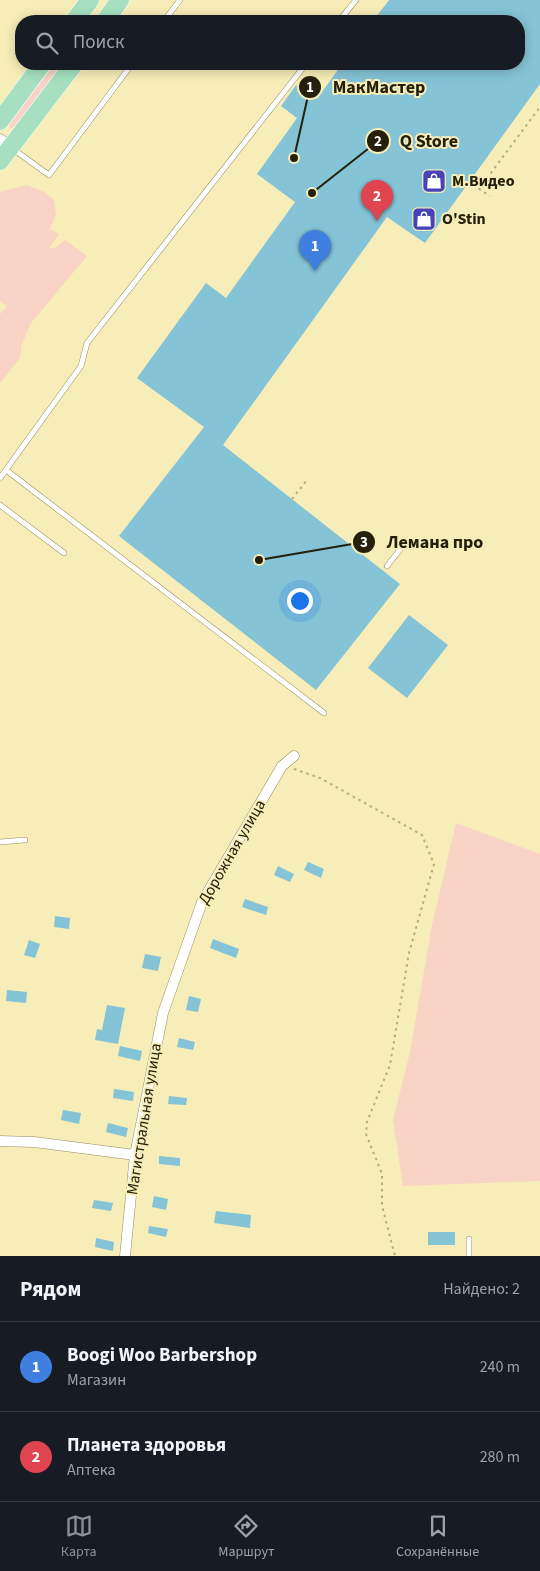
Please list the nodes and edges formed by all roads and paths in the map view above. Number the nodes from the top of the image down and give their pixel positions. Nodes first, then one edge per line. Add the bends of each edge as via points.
1 (90, 0) edge
2 (120, 0) edge
3 (180, 0) edge
4 (356, 0) edge
5 (79, 15) edge
6 (109, 15) edge
7 (169, 15) edge
8 (344, 15) edge
9 (38, 70) edge
10 (69, 70) edge
11 (128, 70) edge
12 (301, 70) edge
13 (540, 108) edge
14 (0, 121) edge
15 (5, 143) edge
16 (0, 161) edge
17 (473, 177) dead end
18 (480, 189) junction
19 (490, 196) dead end
20 (6, 470) junction
21 (0, 478) edge
22 (307, 480) dead end
23 (292, 499) dead end
24 (0, 505) edge
25 (407, 541) dead end
26 (64, 553) dead end
27 (387, 566) dead end
28 (324, 713) dead end
29 (294, 756) dead end
30 (282, 766) junction
31 (25, 840) dead end
32 (0, 842) edge
33 (163, 1013) joint
34 (0, 1141) edge
35 (135, 1155) junction
36 (469, 1239) dead end
37 (125, 1256) edge
38 (395, 1256) edge
39 (469, 1256) edge

1 - 5 highway
2 - 6 highway
3 - 7 lane
4 - 8 lane
9 - 14 highway
10 - 15 highway
11 - 15 lane via 49,175
12 - 20 lane via 87,343 81,366
13 - 18 path
15 - 16 highway
17 - 18 path
18 - 19 path
20 - 21 lane
20 - 28 lane
22 - 23 path
24 - 26 lane
25 - 27 lane
29 - 30 street, Дорожная улица
30 - 33 street, Дорожная улица via 202,902
30 - 38 path via 320,778 422,835 434,864 409,953 390,1065 367,1122 366,1134 382,1174 382,1206
31 - 32 lane
33 - 35 street, Магистральная улица
34 - 35 street via 34,1142
35 - 37 street, Магистральная улица
36 - 39 lane

